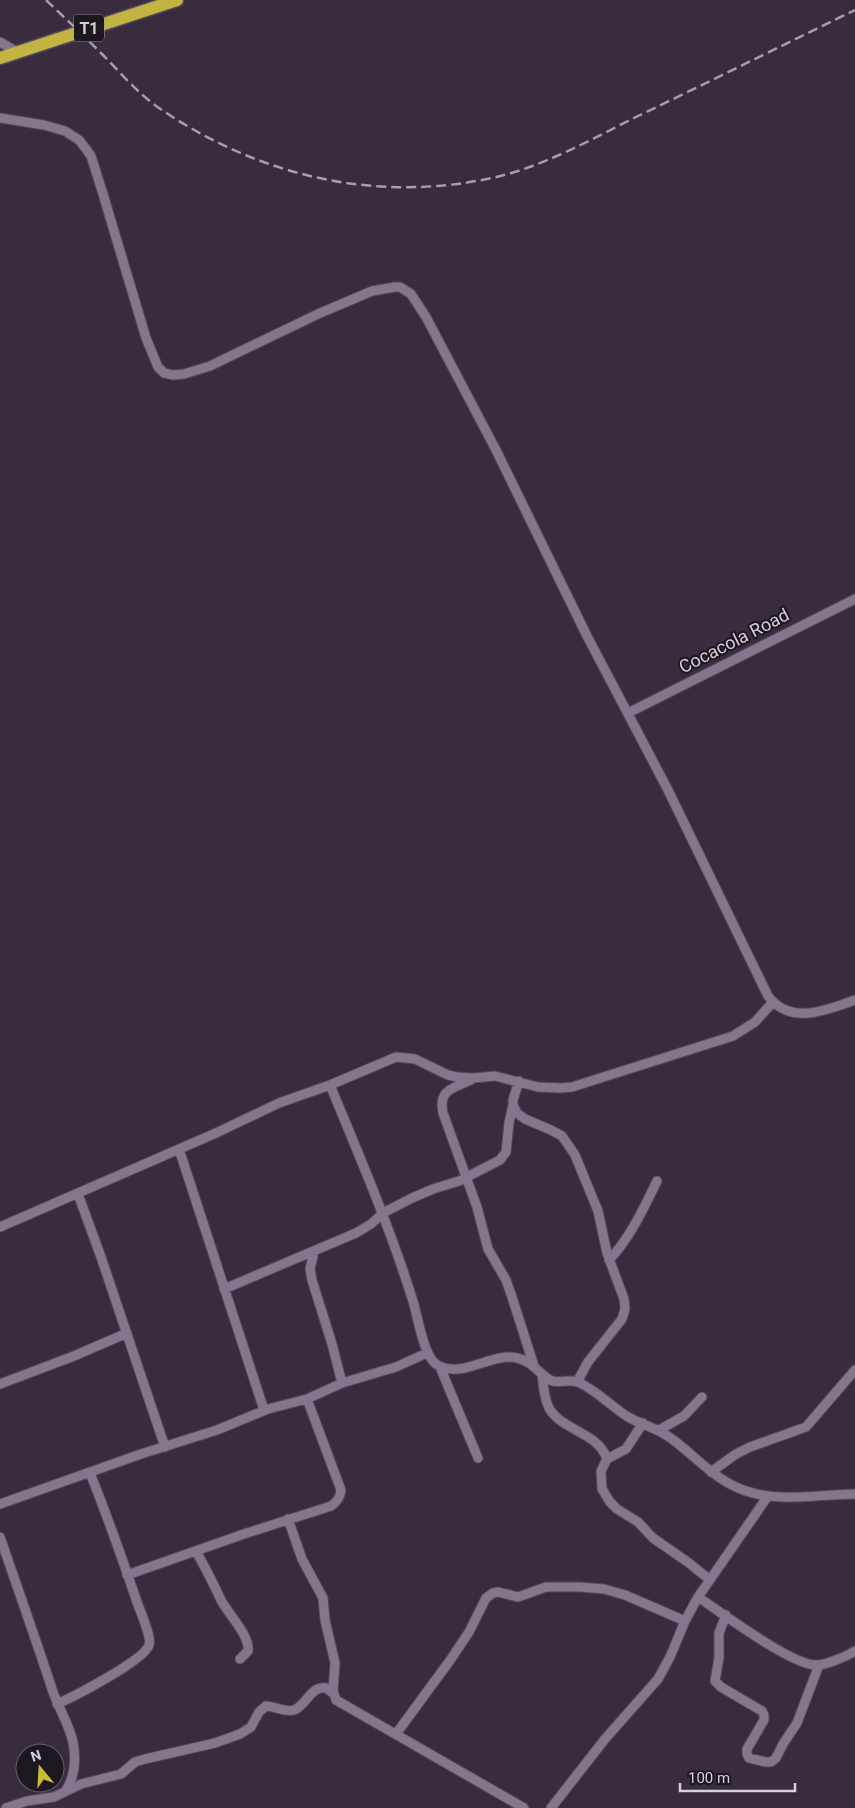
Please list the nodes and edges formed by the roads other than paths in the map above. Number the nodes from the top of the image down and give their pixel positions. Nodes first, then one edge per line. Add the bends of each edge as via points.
1 (177, 0) edge
2 (0, 42) edge
3 (17, 52) junction
4 (0, 58) edge
5 (0, 118) edge
6 (855, 598) edge
7 (628, 713) junction
8 (855, 1000) edge
9 (773, 1002) junction
10 (473, 1078) junction
11 (519, 1081) junction
12 (330, 1085) junction
13 (513, 1105) junction
14 (179, 1149) junction
15 (466, 1178) junction
16 (657, 1181) dead end
17 (78, 1194) junction
18 (383, 1213) junction
19 (0, 1227) edge
20 (314, 1252) junction
21 (609, 1260) junction
22 (224, 1289) junction
23 (127, 1333) junction
24 (427, 1354) junction
25 (534, 1366) junction
26 (440, 1367) junction
27 (855, 1370) edge
28 (542, 1374) junction
29 (578, 1382) junction
30 (342, 1383) junction
31 (0, 1384) edge
32 (702, 1397) dead end
33 (307, 1400) junction
34 (264, 1410) junction
35 (642, 1423) junction
36 (659, 1430) junction
37 (165, 1447) junction
38 (478, 1458) dead end
39 (607, 1459) junction
40 (712, 1472) junction
41 (90, 1473) junction
42 (855, 1494) edge
43 (768, 1496) junction
44 (0, 1504) edge
45 (288, 1519) junction
46 (0, 1537) edge
47 (196, 1551) junction
48 (127, 1575) junction
49 (710, 1580) junction
50 (698, 1597) junction
51 (726, 1615) junction
52 (685, 1620) junction
53 (855, 1651) edge
54 (240, 1659) dead end
55 (820, 1665) junction
56 (333, 1694) junction
57 (57, 1704) junction
58 (396, 1734) junction
59 (66, 1790) junction
60 (6, 1808) edge
61 (524, 1808) edge
62 (551, 1808) edge

1 - 3 highway, T1
2 - 3 street
3 - 4 highway, T1
5 - 7 street via 65,131 79,140 91,156 146,338 158,367 164,373 184,374 210,366 372,291 400,287 411,294 492,442
6 - 7 street, Cocacola Road
7 - 9 street
8 - 9 street via 804,1013 792,1013
9 - 11 street via 755,1022 733,1036 586,1083 550,1088
10 - 11 street via 495,1076
10 - 12 street via 448,1075 401,1056
10 - 15 street via 446,1092 441,1100
11 - 13 street
12 - 14 street via 278,1102
12 - 18 street
13 - 15 street via 504,1156
13 - 21 street via 521,1116 557,1133 570,1147 598,1211
14 - 17 street
14 - 22 street
15 - 18 street via 425,1192
15 - 25 street via 488,1249 506,1280
16 - 21 street via 631,1229
17 - 19 street
17 - 23 street
18 - 20 street via 362,1230
18 - 24 street via 417,1312
20 - 22 street
20 - 30 street via 310,1269 312,1280
21 - 29 street via 624,1299 624,1314 588,1362
22 - 34 street
23 - 31 street
23 - 37 street
24 - 26 street
24 - 30 street
25 - 26 street via 512,1357 460,1368
25 - 28 street
26 - 38 street
27 - 40 street via 806,1427 750,1447
28 - 29 street via 552,1381
28 - 39 street via 550,1410 591,1438
29 - 35 street via 620,1412
30 - 33 street
32 - 36 street via 684,1416
33 - 34 street
33 - 45 street via 341,1490 331,1506
34 - 37 street
35 - 36 street
35 - 39 street via 626,1449
36 - 40 street
37 - 41 street
39 - 49 street via 601,1471 601,1481 610,1502
40 - 43 street via 734,1486
41 - 44 street
41 - 48 street
42 - 43 street
43 - 49 street
45 - 47 street
45 - 56 street via 302,1559 323,1598 324,1620 335,1663
46 - 57 street
47 - 48 street
47 - 54 street via 247,1644 248,1651
48 - 57 street via 149,1645 129,1664
49 - 50 street
50 - 51 street
50 - 52 street
51 - 55 street via 786,1654
51 - 55 street via 719,1633 715,1681 764,1715 747,1749 749,1758 766,1762 776,1758 797,1723
52 - 58 street via 625,1595 604,1590 546,1587 518,1597 493,1593 486,1598 451,1660
52 - 62 street via 658,1679
53 - 55 street
56 - 58 street via 338,1701
56 - 59 street via 326,1688 318,1689 290,1711 266,1706 251,1727 240,1734 135,1762 123,1773
57 - 59 street via 73,1744 73,1775
58 - 61 street
59 - 60 street via 54,1797

